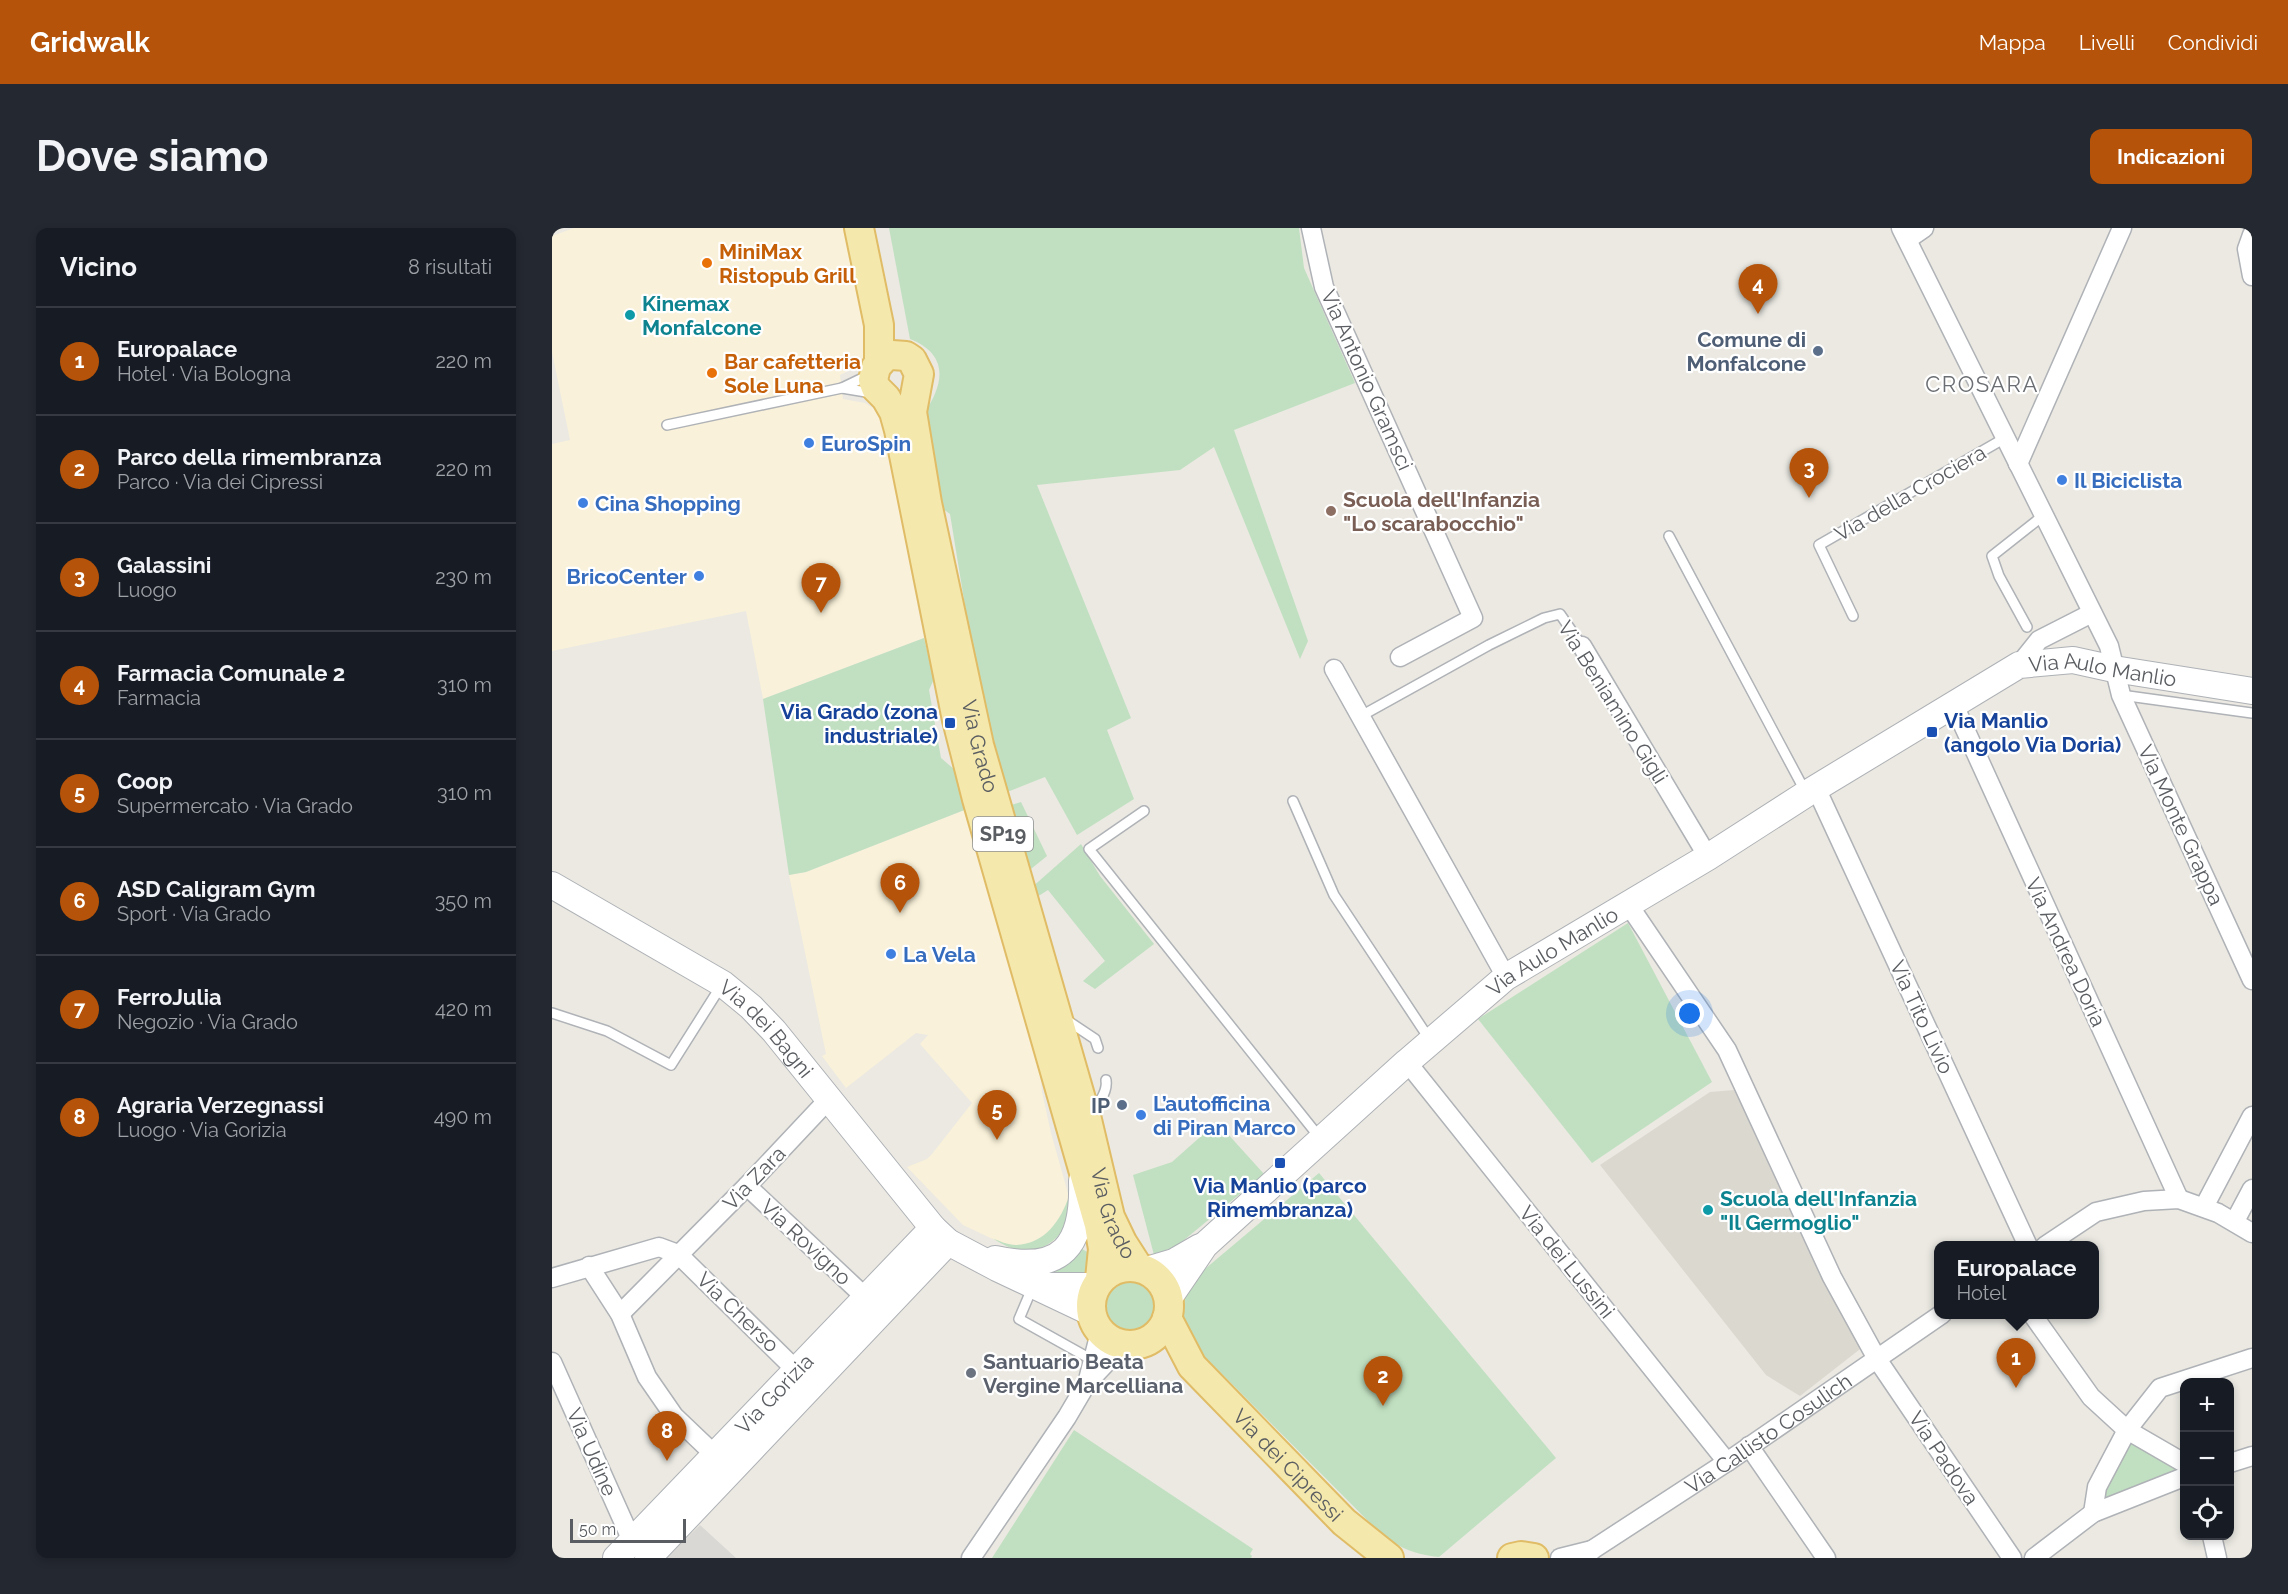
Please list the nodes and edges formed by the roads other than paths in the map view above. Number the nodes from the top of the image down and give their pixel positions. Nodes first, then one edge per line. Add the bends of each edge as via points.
1 (859, 228) edge
2 (874, 228) edge
3 (1311, 228) edge
4 (1924, 228) edge
5 (2122, 228) edge
6 (1904, 234) edge
7 (2252, 235) edge
8 (2252, 276) edge
9 (885, 377) junction
10 (842, 388) junction
11 (667, 425) dead end
12 (2005, 438) junction
13 (2018, 464) junction
14 (2044, 515) junction
15 (1669, 536) dead end
16 (2092, 613) junction
17 (1853, 616) dead end
18 (2027, 627) dead end
19 (1582, 646) joint
20 (1400, 657) dead end
21 (2019, 665) junction
22 (1334, 669) dead end
23 (2114, 669) junction
24 (2252, 691) edge
25 (2121, 694) junction
26 (1954, 705) junction
27 (2252, 713) edge
28 (1361, 716) junction
29 (1811, 791) junction
30 (1293, 801) dead end
31 (1144, 811) dead end
32 (1708, 857) junction
33 (552, 885) edge
34 (1629, 904) junction
35 (1506, 977) junction
36 (2252, 980) edge
37 (723, 984) junction
38 (552, 1013) edge
39 (1057, 1014) junction
40 (1431, 1041) junction
41 (1098, 1048) dead end
42 (1407, 1062) junction
43 (1106, 1080) dead end
44 (828, 1100) junction
45 (2252, 1116) edge
46 (1087, 1119) junction
47 (1322, 1140) junction
48 (1082, 1162) junction
49 (747, 1186) junction
50 (2252, 1189) edge
51 (2179, 1199) junction
52 (2204, 1207) junction
53 (2235, 1221) junction
54 (2252, 1233) edge
55 (940, 1235) junction
56 (2026, 1241) edge
57 (2051, 1241) edge
58 (1205, 1245) junction
59 (678, 1254) junction
60 (972, 1254) junction
61 (589, 1266) junction
62 (1143, 1268) junction
63 (552, 1278) edge
64 (1035, 1285) junction
65 (865, 1298) junction
66 (1168, 1308) junction
67 (620, 1314) junction
68 (1108, 1316) junction
69 (1935, 1319) edge
70 (2036, 1319) edge
71 (1087, 1357) dead end
72 (2252, 1358) edge
73 (1877, 1359) junction
74 (552, 1362) edge
75 (1192, 1366) junction
76 (797, 1371) junction
77 (1087, 1383) junction
78 (2127, 1430) junction
79 (1749, 1446) junction
80 (716, 1456) junction
81 (2252, 1456) edge
82 (2180, 1461) edge
83 (2234, 1461) edge
84 (1727, 1462) junction
85 (2180, 1479) edge
86 (2093, 1513) junction
87 (2213, 1540) edge
88 (632, 1552) edge
89 (1588, 1554) edge
90 (971, 1558) edge
91 (1389, 1558) edge
92 (1512, 1558) edge
93 (1534, 1558) edge
94 (1560, 1558) edge
95 (1826, 1558) edge
96 (2012, 1558) edge
97 (2034, 1558) edge
98 (2217, 1558) edge

1 - 9 main road, Via Grado / SP19 via 879,325
2 - 9 main road, Via Grado / SP19 via 890,310
3 - 20 street, Via Antonio Gramsci via 1324,287 1473,618
4 - 6 street
5 - 13 street
6 - 12 street, Via della Crociera
7 - 8 street via 2247,249
9 - 10 lane
9 - 10 lane
9 - 39 main road, Via Grado / SP19 via 900,401 917,389 912,412 927,502 979,745
9 - 48 main road, Via Grado / SP19 via 957,720
10 - 11 lane
12 - 13 street, Via della Crociera
12 - 17 lane, Via della Crociera via 1820,545
13 - 14 street, Via della Crociera
14 - 16 street, Via della Crociera
14 - 18 lane via 1992,556
15 - 29 lane
16 - 21 street via 2039,640
16 - 23 street, Via della Crociera via 2109,646
19 - 28 lane, Via Beniamino Gigli via 1560,614 1544,618
19 - 32 street, Via Beniamino Gigli
21 - 23 street, Via Aulo Manlio via 2073,660
21 - 26 street, Via Aulo Manlio
22 - 28 street
23 - 24 street, Via Aulo Manlio
23 - 25 street, Via Monte Grappa
25 - 27 lane
25 - 36 street, Via Monte Grappa
26 - 29 street, Via Aulo Manlio
26 - 51 street, Via Andrea Doria
28 - 35 street
29 - 32 street, Via Aulo Manlio
29 - 56 street, Via Tito Livio
30 - 40 lane via 1334,896
31 - 47 lane via 1089,849
32 - 34 street, Via Aulo Manlio
33 - 37 street, Via dei Bagni
34 - 35 street, Via Aulo Manlio
34 - 73 street, Via Padova via 1727,1050 1833,1277
35 - 40 street, Via Aulo Manlio
37 - 38 lane via 671,1065 607,1032
37 - 44 street, Via dei Bagni via 759,1015
39 - 41 lane via 1079,1026
39 - 46 main road, Via Grado / SP19
40 - 42 street, Via Aulo Manlio
42 - 47 street, Via Aulo Manlio
42 - 84 street, Via dei Lussini
43 - 46 lane via 1101,1100
44 - 49 street, Via Zara
44 - 55 street, Via dei Bagni
45 - 52 street
46 - 62 main road, Via Grado / SP19 via 1110,1190 1110,1217 1122,1242
47 - 58 street, Via Aulo Manlio
48 - 60 street via 1079,1227 1061,1253 1048,1260 1023,1264
48 - 68 main road, Via Grado / SP19 via 1103,1248
49 - 59 street, Via Zara
49 - 65 street, Via Rovigno
50 - 53 street
51 - 52 street
51 - 57 street via 2144,1201 2096,1212
52 - 53 street
53 - 54 street
55 - 60 street
55 - 65 street, Via Gorizia
55 - 88 street, Via Gorizia
58 - 62 street, Via Aulo Manlio via 1174,1262
58 - 66 street, Via Aulo Manlio
59 - 61 street via 659,1247
59 - 67 street, Via Zara
59 - 76 street, Via Cherso
60 - 64 street
61 - 63 street
61 - 67 street
62 - 66 main road via 1165,1287
62 - 68 main road via 1118,1268
64 - 68 street
64 - 71 lane via 1019,1319
65 - 76 street, Via Gorizia
66 - 68 main road via 1162,1329 1153,1338
66 - 75 main road, Via dei Cipressi
67 - 80 street via 647,1377 674,1416
68 - 75 main road, Via dei Cipressi
68 - 77 street
68 - 77 street
69 - 73 street, Via Callisto Cosulich
70 - 78 street via 2091,1397
72 - 78 street via 2160,1388
73 - 79 street, Via Callisto Cosulich
73 - 96 street, Via Padova
74 - 88 street, Via Udine
75 - 91 main road, Via dei Cipressi via 1344,1522
76 - 80 street, Via Gorizia
77 - 90 street
78 - 82 street
78 - 86 street via 2097,1487
79 - 84 street, Via Callisto Cosulich
79 - 95 street
80 - 88 street, Via Gorizia
81 - 83 street
84 - 89 street, Via Callisto Cosulich
85 - 86 street
86 - 97 street
87 - 98 street
89 - 94 street, Via Callisto Cosulich
92 - 93 main road

